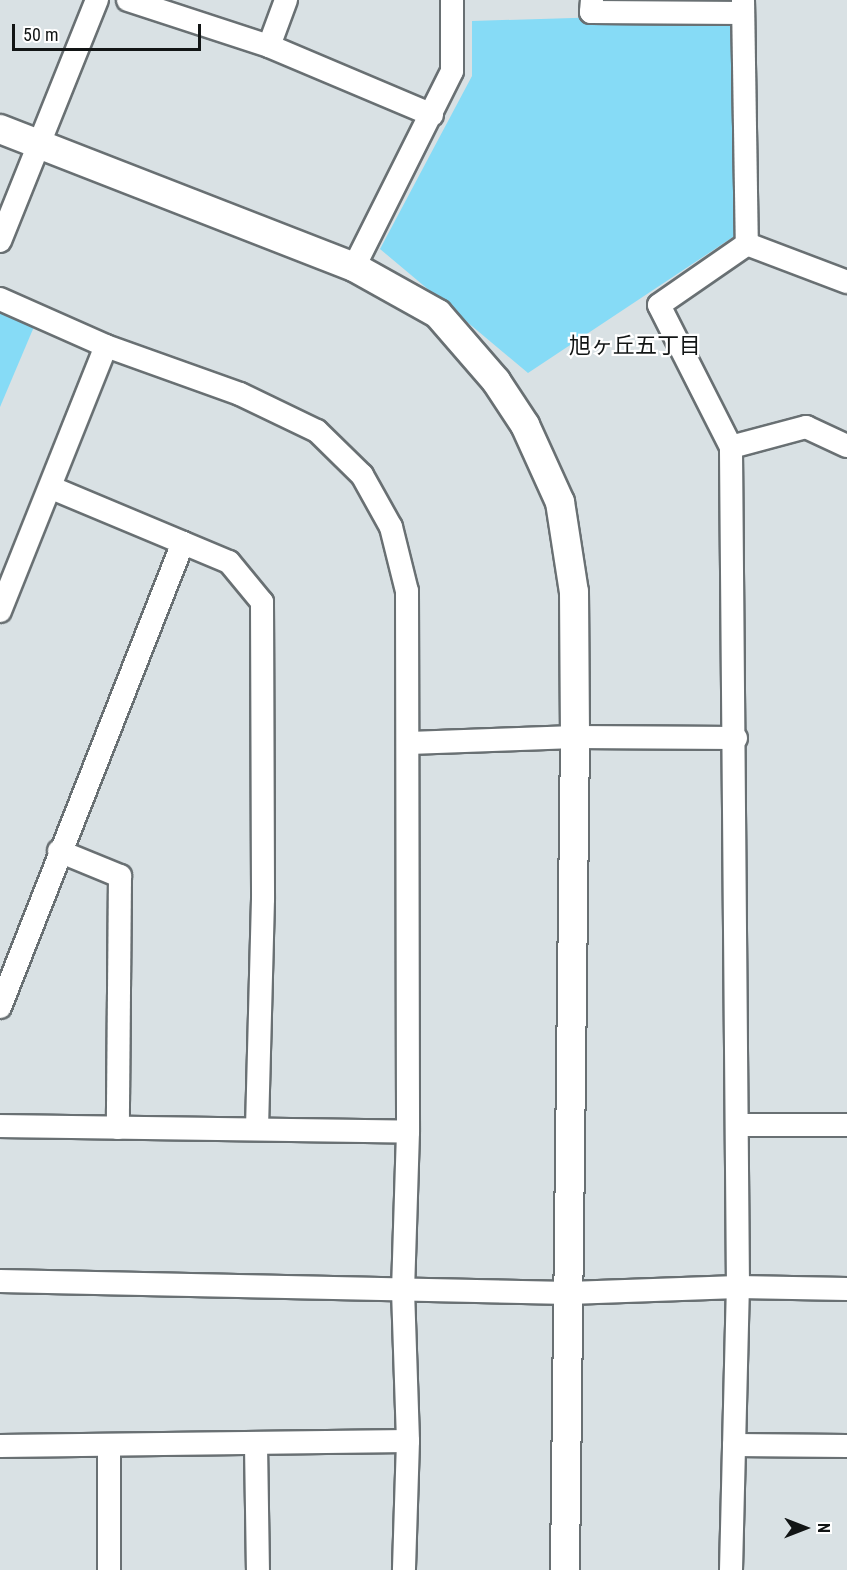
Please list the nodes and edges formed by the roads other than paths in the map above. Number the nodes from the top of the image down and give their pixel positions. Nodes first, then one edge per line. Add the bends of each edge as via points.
1 (97, 0) edge
2 (128, 0) edge
3 (286, 0) edge
4 (452, 0) edge
5 (592, 0) edge
6 (743, 6) edge
7 (269, 46) junction
8 (432, 115) junction
9 (0, 129) edge
10 (39, 144) junction
11 (0, 241) edge
12 (747, 244) junction
13 (354, 267) junction
14 (847, 282) edge
15 (0, 299) edge
16 (106, 345) junction
17 (847, 446) edge
18 (731, 447) junction
19 (52, 488) junction
20 (183, 543) junction
21 (0, 611) edge
22 (575, 737) junction
23 (736, 738) junction
24 (408, 743) junction
25 (59, 851) junction
26 (0, 1007) edge
27 (737, 1125) junction
28 (847, 1125) edge
29 (0, 1126) edge
30 (118, 1128) junction
31 (257, 1129) junction
32 (408, 1132) junction
33 (0, 1281) edge
34 (738, 1287) junction
35 (847, 1289) edge
36 (403, 1290) junction
37 (568, 1293) junction
38 (408, 1441) junction
39 (256, 1445) junction
40 (734, 1445) junction
41 (0, 1446) edge
42 (847, 1446) edge
43 (109, 1448) junction
44 (109, 1570) edge
45 (258, 1570) edge
46 (404, 1570) edge
47 (565, 1570) edge
48 (731, 1570) edge

1 - 10 street
2 - 7 street
3 - 7 street
4 - 8 street via 452,71
5 - 6 street via 591,12
6 - 12 street
7 - 8 street
8 - 13 street
9 - 10 street
10 - 11 street
10 - 13 street
12 - 14 street
12 - 18 street via 659,305
13 - 22 street via 438,314 496,381 525,425 560,502 574,592
15 - 16 street
16 - 19 street
16 - 24 street via 240,394 317,431 362,475 391,527 407,591
17 - 18 street via 806,427
18 - 23 street
19 - 20 street
19 - 21 street
20 - 25 street
20 - 31 street via 229,562 262,602 263,899
22 - 23 street
22 - 24 street
22 - 37 street
23 - 27 street
24 - 32 street
25 - 26 street
25 - 30 street via 120,876
27 - 28 street
27 - 34 street
29 - 30 street
30 - 31 street
31 - 32 street
32 - 36 street
33 - 36 street
34 - 35 street
34 - 37 street
34 - 40 street
36 - 37 street
36 - 38 street
37 - 47 street
38 - 39 street
38 - 46 street
39 - 43 street
39 - 45 street
40 - 42 street
40 - 48 street
41 - 43 street
43 - 44 street

